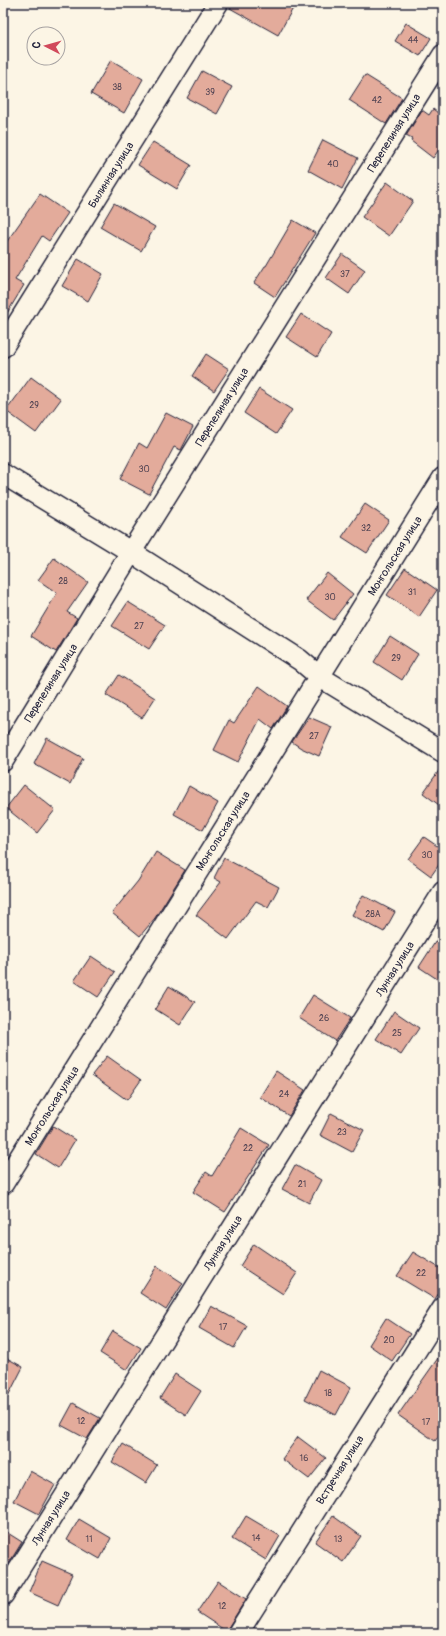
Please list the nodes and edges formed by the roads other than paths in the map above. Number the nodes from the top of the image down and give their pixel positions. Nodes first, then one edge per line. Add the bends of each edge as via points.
1 (218, 3) edge
2 (443, 55) edge
3 (3, 347) edge
4 (3, 474) edge
5 (443, 478) edge
6 (131, 552) junction
7 (320, 677) junction
8 (443, 752) edge
9 (3, 760) edge
10 (443, 892) edge
11 (3, 1184) edge
12 (443, 1308) edge
13 (3, 1595) edge
14 (238, 1633) edge

1 - 3 street, Былинная улица
2 - 6 street, Перепелиная улица
4 - 6 street
5 - 7 street, Монгольская улица
6 - 7 street via 300,660
6 - 9 street, Перепелиная улица
7 - 8 street
7 - 11 street, Монгольская улица
10 - 13 street, Лунная улица
12 - 14 street, Встречная улица

